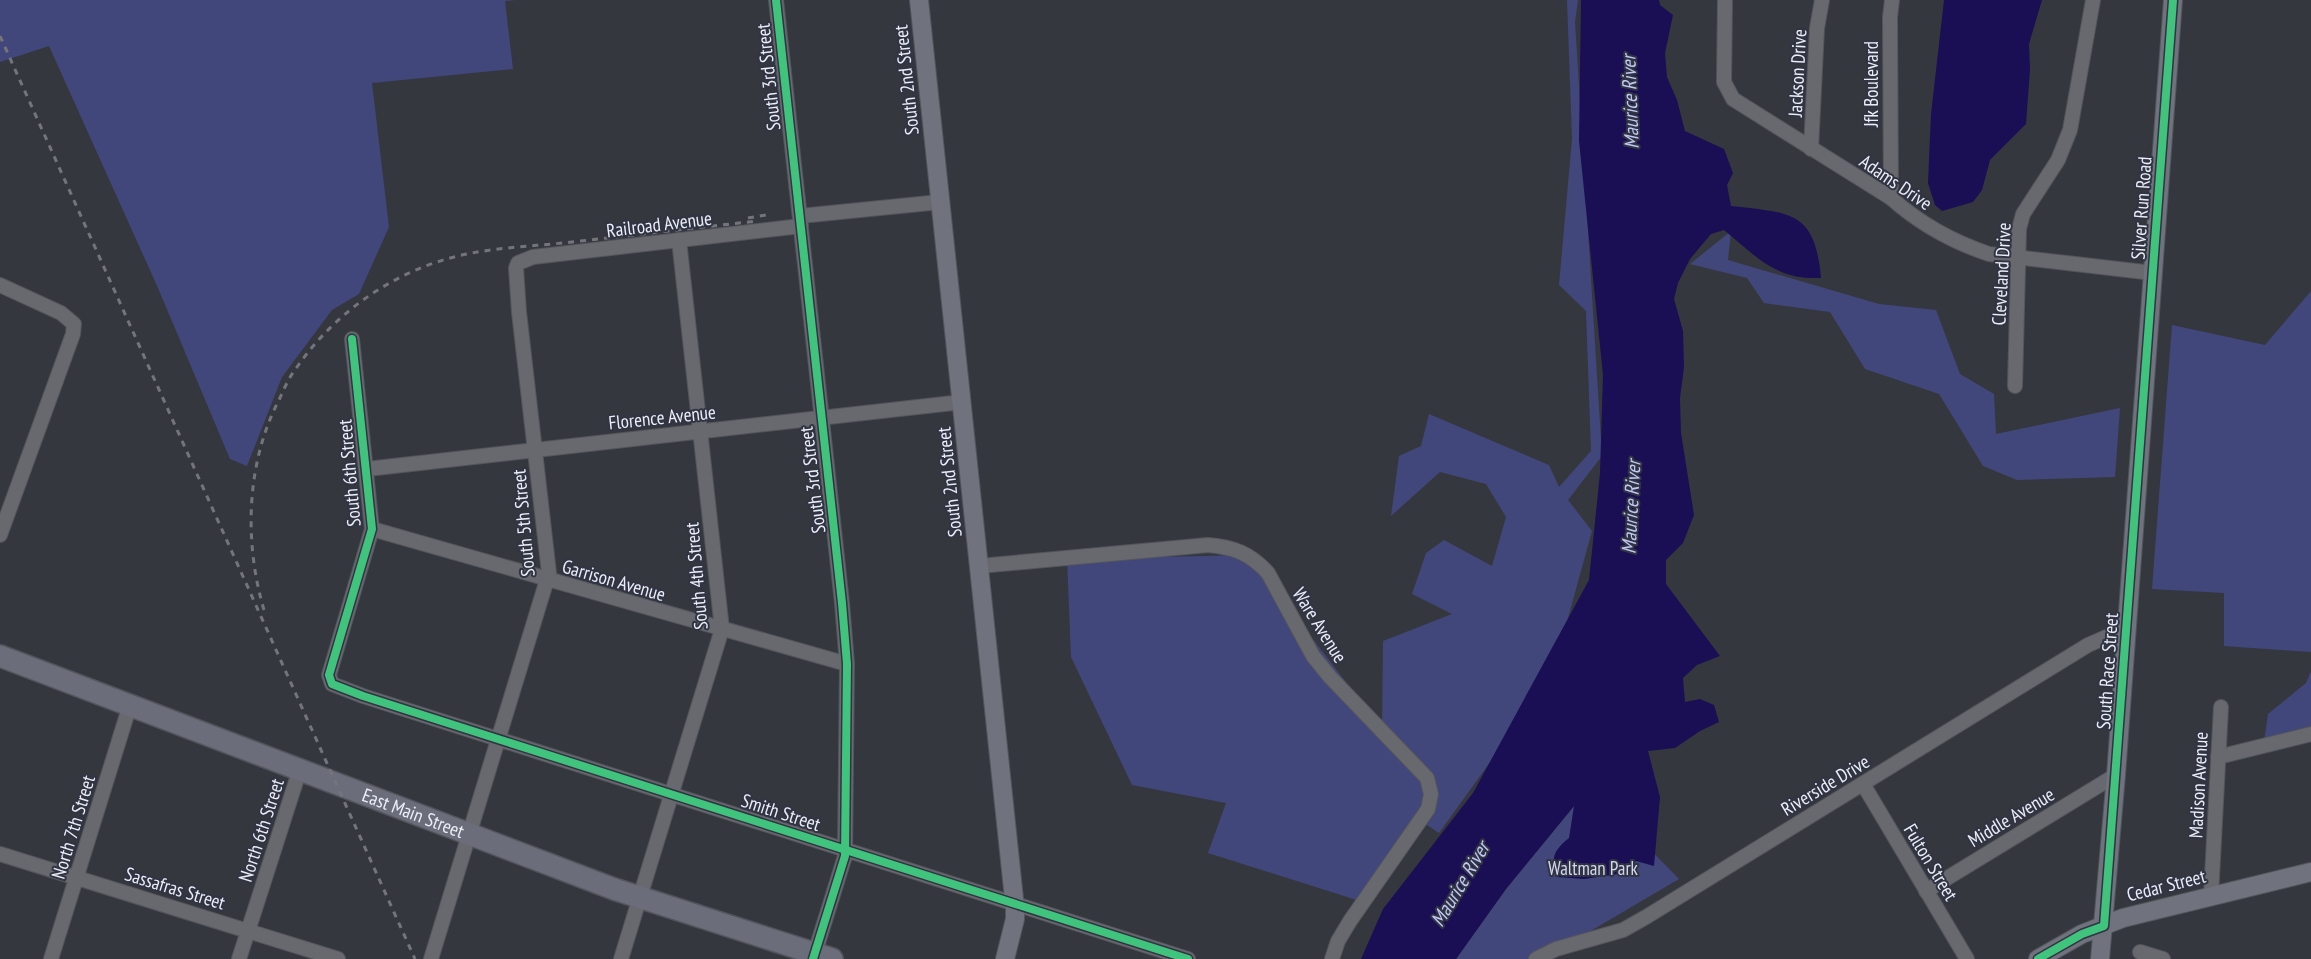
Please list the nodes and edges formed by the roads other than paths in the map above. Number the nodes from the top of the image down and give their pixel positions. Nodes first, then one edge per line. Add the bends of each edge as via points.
1 (776, 0) edge
2 (919, 0) edge
3 (1725, 0) edge
4 (1822, 0) edge
5 (1892, 0) edge
6 (2093, 0) edge
7 (2173, 0) edge
8 (1812, 149) junction
9 (1891, 198) junction
10 (940, 202) junction
11 (800, 221) junction
12 (679, 240) junction
13 (2018, 259) junction
14 (522, 260) joint
15 (2153, 273) junction
16 (0, 285) edge
17 (352, 338) dead end
18 (2015, 386) dead end
19 (962, 402) junction
20 (821, 418) junction
21 (2141, 418) joint
22 (700, 432) junction
23 (536, 450) junction
24 (367, 469) junction
25 (4, 514) edge
26 (372, 529) junction
27 (0, 536) edge
28 (979, 566) junction
29 (548, 580) junction
30 (2127, 628) junction
31 (722, 629) junction
32 (0, 656) edge
33 (847, 664) junction
34 (363, 696) joint
35 (130, 705) junction
36 (2221, 707) dead end
37 (2311, 734) edge
38 (499, 740) junction
39 (2218, 757) junction
40 (300, 769) junction
41 (2116, 775) junction
42 (1862, 784) junction
43 (672, 794) junction
44 (470, 834) junction
45 (845, 850) junction
46 (0, 854) edge
47 (2311, 872) edge
48 (76, 878) junction
49 (1926, 890) junction
50 (2211, 896) junction
51 (639, 898) junction
52 (1015, 903) junction
53 (2104, 926) junction
54 (248, 931) junction
55 (2140, 952) dead end
56 (820, 957) edge
57 (51, 959) edge
58 (239, 959) edge
59 (338, 959) edge
60 (432, 959) edge
61 (621, 959) edge
62 (1005, 959) edge
63 (1188, 959) edge
64 (1332, 959) edge
65 (1536, 959) edge
66 (1967, 959) edge
67 (2038, 959) edge
68 (2100, 959) edge
69 (2164, 959) edge

1 - 11 street, South 3rd Street
2 - 10 main road, South 2nd Street
3 - 8 street, Adams Drive via 1724,82 1733,98
4 - 8 street, Jackson Drive via 1817,28
5 - 9 street, Jfk Boulevard
6 - 13 street, Cleveland Drive via 2070,130 2058,160 2023,214
7 - 15 main road, Silver Run Road
8 - 9 street, Adams Drive
9 - 13 street, Adams Drive via 1912,217 1971,248
10 - 11 street, Railroad Avenue
10 - 19 main road, South 2nd Street
11 - 12 street, Railroad Avenue
11 - 20 street, South 3rd Street
12 - 14 street, Railroad Avenue
12 - 22 street, South 4th Street
13 - 15 street, Adams Drive
13 - 18 street, Cleveland Drive
14 - 23 street, South 5th Street via 516,268
15 - 21 main road, Silver Run Road
16 - 25 street via 61,313 74,324
17 - 24 street, South 6th Street
19 - 20 street, Florence Avenue
19 - 28 main road, South 2nd Street
20 - 22 street, Florence Avenue
20 - 33 street, South 3rd Street
21 - 30 main road, South Race Street
22 - 23 street, Florence Avenue
22 - 31 street, South 4th Street
23 - 24 street, Florence Avenue
23 - 29 street, South 5th Street via 549,562
24 - 26 street, South 6th Street
25 - 27 street
26 - 29 street, Garrison Avenue
26 - 34 street, South 6th Street via 329,678 335,686
28 - 52 main road, South 2nd Street
28 - 64 street, Ware Avenue via 1208,546 1244,552 1264,569 1313,656 1418,766 1431,787 1428,809 1350,921
29 - 31 street, Garrison Avenue
29 - 38 street, South 5th Street
30 - 41 main road, South Race Street
30 - 42 street, Riverside Drive via 2088,645
31 - 33 street, Garrison Avenue
31 - 43 street, South 4th Street
32 - 35 highway, East Main Street
33 - 45 street, South 3rd Street
34 - 38 street, Smith Street
35 - 40 highway, East Main Street
35 - 48 street, North 7th Street
36 - 39 street, Madison Avenue
37 - 39 street
38 - 43 street, Smith Street
38 - 44 street, South 5th Street
39 - 50 street, Madison Avenue
40 - 44 highway, East Main Street
40 - 54 street, North 6th Street
41 - 49 street, Middle Avenue
41 - 53 main road, South Race Street
42 - 49 street, Fulton Street
42 - 65 street, Riverside Drive via 1623,930 1556,949
43 - 45 street, Smith Street
43 - 51 street, South 4th Street
44 - 51 highway, East Main Street
44 - 60 street, South 5th Street
45 - 52 street, Smith Street
45 - 56 street, South 3rd Street
46 - 48 street, Sassafras Street
47 - 50 main road, Cedar Street
48 - 54 street, Sassafras Street
48 - 57 street, North 7th Street
49 - 66 street, Fulton Street
50 - 53 main road, Cedar Street via 2143,912
51 - 56 highway, East Main Street
51 - 61 street, South 4th Street
52 - 62 main road, South 2nd Street via 1015,919
52 - 63 street, Smith Street
53 - 67 main road, Cedar Street via 2082,934
53 - 68 main road, South Race Street
54 - 58 street, North 6th Street
54 - 59 street, Sassafras Street
55 - 69 street

